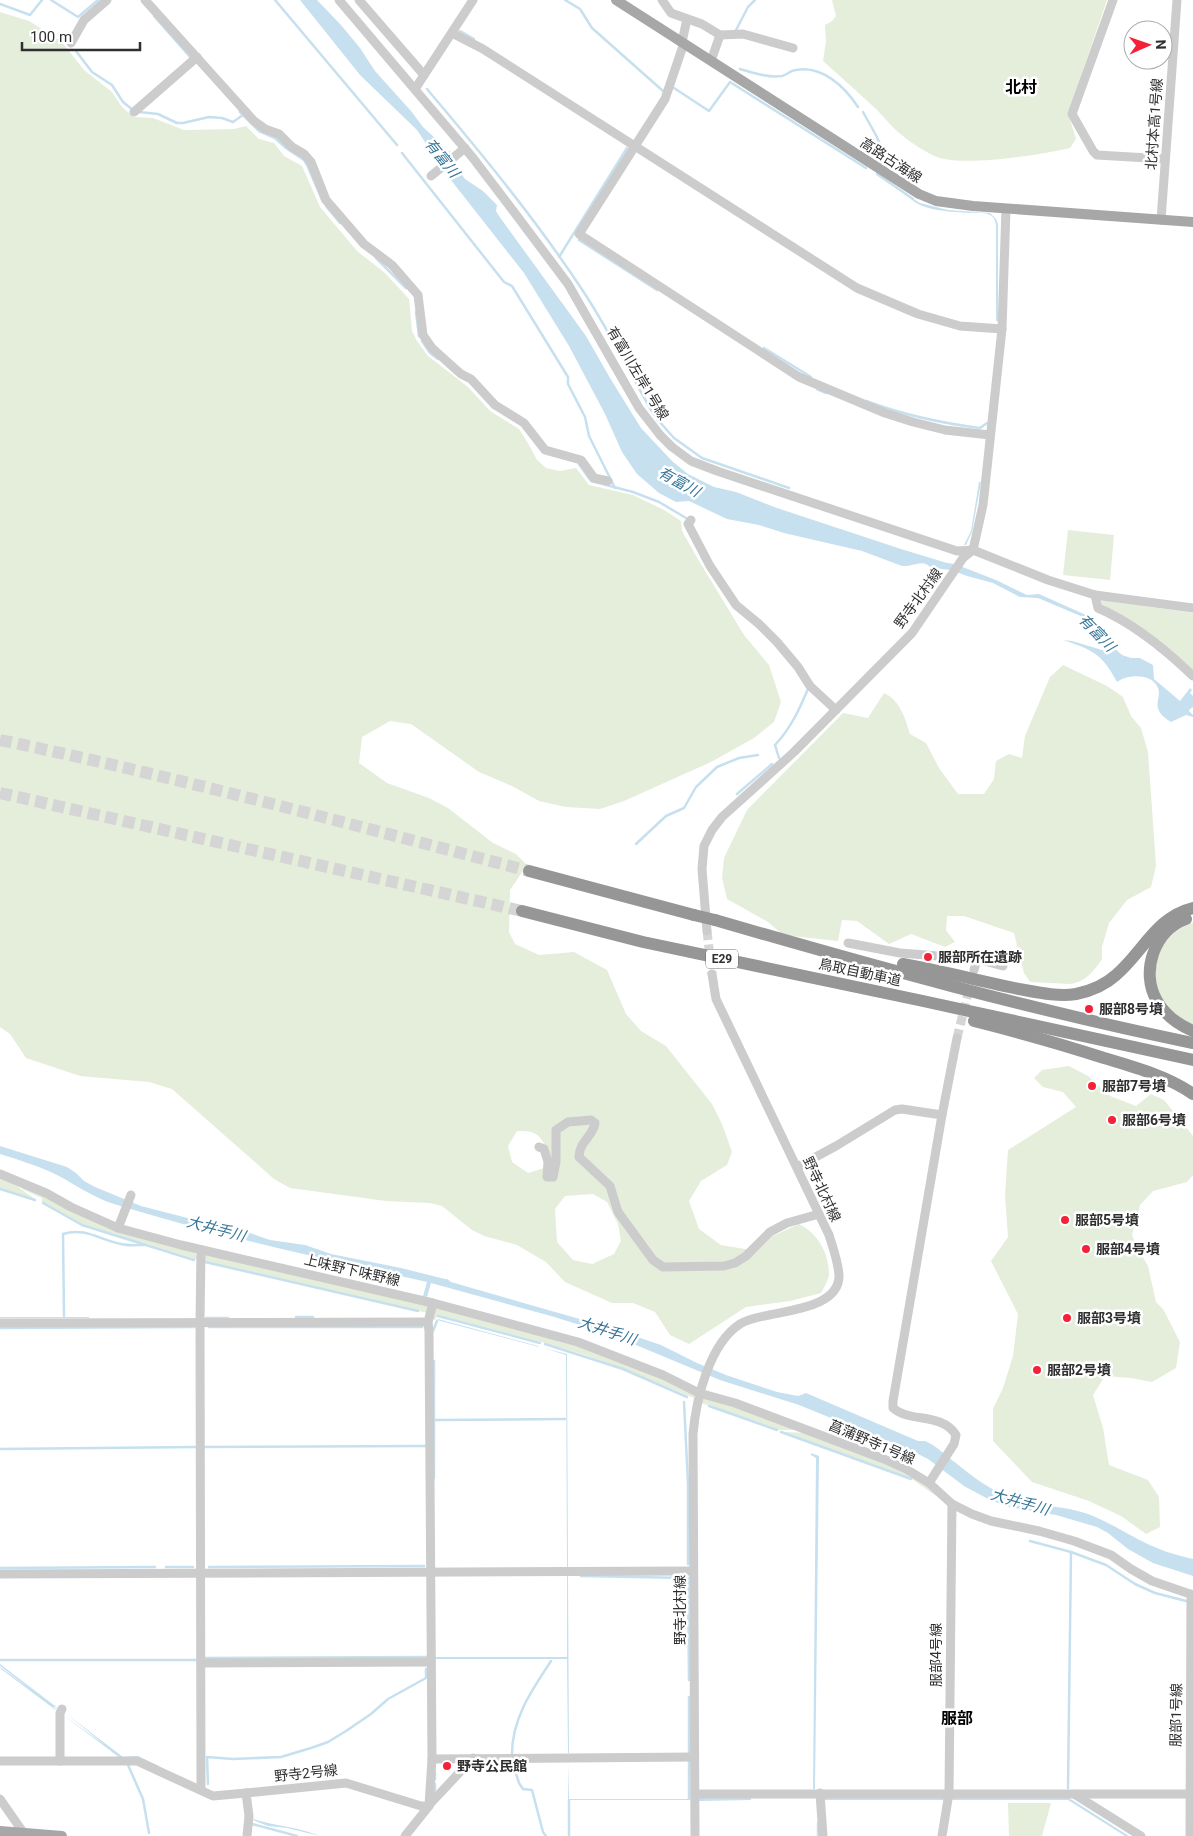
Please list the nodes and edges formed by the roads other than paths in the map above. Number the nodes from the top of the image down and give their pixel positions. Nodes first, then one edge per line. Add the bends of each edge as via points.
1 (107, 0) edge
2 (145, 0) edge
3 (339, 0) edge
4 (359, 0) edge
5 (473, 0) edge
6 (618, 0) edge
7 (662, 0) edge
8 (1113, 0) edge
9 (1177, 0) edge
10 (687, 19) junction
11 (452, 33) junction
12 (720, 35) junction
13 (683, 42) junction
14 (71, 43) dead end
15 (793, 48) dead end
16 (196, 57) junction
17 (711, 61) junction
18 (424, 75) junction
19 (415, 89) junction
20 (134, 112) dead end
21 (635, 145) junction
22 (463, 149) junction
23 (1165, 159) junction
24 (433, 175) dead end
25 (1006, 209) junction
26 (1161, 220) junction
27 (1193, 222) edge
28 (1002, 330) junction
29 (990, 435) junction
30 (608, 481) dead end
31 (691, 520) dead end
32 (973, 550) junction
33 (1095, 595) junction
34 (1193, 608) edge
35 (1193, 676) edge
36 (836, 710) junction
37 (529, 871) tunnel mouth
38 (1193, 908) edge
39 (522, 911) tunnel mouth
40 (1193, 917) edge
41 (707, 931) tunnel mouth
42 (797, 944) junction
43 (848, 944) dead end
44 (977, 959) junction
45 (1002, 966) dead end
46 (974, 970) dead end
47 (712, 974) tunnel mouth
48 (923, 1001) junction
49 (1193, 1031) edge
50 (957, 1038) tunnel mouth
51 (1193, 1044) edge
52 (1193, 1060) edge
53 (1193, 1094) edge
54 (942, 1115) junction
55 (539, 1147) dead end
56 (797, 1167) junction
57 (0, 1174) edge
58 (131, 1195) dead end
59 (819, 1214) junction
60 (119, 1224) junction
61 (201, 1250) junction
62 (433, 1303) junction
63 (200, 1322) junction
64 (428, 1322) junction
65 (0, 1323) edge
66 (701, 1389) junction
67 (931, 1480) junction
68 (952, 1504) junction
69 (693, 1570) junction
70 (430, 1571) junction
71 (202, 1572) junction
72 (0, 1574) edge
73 (1192, 1594) edge
74 (431, 1662) junction
75 (201, 1663) junction
76 (62, 1708) dead end
77 (694, 1757) junction
78 (474, 1758) junction
79 (432, 1759) junction
80 (0, 1761) edge
81 (60, 1762) junction
82 (201, 1790) junction
83 (246, 1793) junction
84 (820, 1793) junction
85 (949, 1793) junction
86 (695, 1794) junction
87 (1074, 1794) junction
88 (1190, 1794) junction
89 (0, 1799) edge
90 (429, 1806) junction
91 (0, 1831) edge
92 (23, 1832) junction
93 (52, 1836) edge
94 (62, 1836) edge
95 (247, 1836) edge
96 (405, 1836) edge
97 (695, 1836) edge
98 (822, 1836) edge
99 (942, 1836) edge
100 (1142, 1836) edge
101 (1190, 1836) edge

1 - 14 street via 84,20
2 - 16 street
3 - 19 street
4 - 18 street
5 - 11 street
6 - 13 main road, 高路古海線
7 - 10 street via 671,13
8 - 23 street via 1072,114 1097,155
9 - 23 street, 北村本高1号線
10 - 12 street
10 - 13 street
11 - 18 street
11 - 21 street via 483,49
12 - 15 street via 742,34
12 - 17 street
13 - 17 main road, 高路古海線
13 - 21 street via 665,99
16 - 20 street
16 - 30 street via 254,121 279,134 311,162 326,200 364,244 392,265 418,295 423,335 432,348 471,379 495,405 524,423 545,450 581,460 594,478
17 - 25 main road, 高路古海線 via 919,194 944,202
18 - 19 street
19 - 22 street, 有富川左岸1号線
21 - 28 street via 857,288 918,314 960,326
21 - 29 street via 579,234 799,377 913,422 945,430
22 - 24 street
22 - 32 street, 有富川左岸1号線 via 492,181 568,284 639,408 672,447 691,461 779,492 957,551
23 - 26 street, 北村本高1号線
25 - 26 main road, 高路古海線
25 - 28 street
26 - 27 main road, 高路古海線
28 - 29 street
29 - 32 street via 984,505
31 - 36 street via 688,524 692,534 736,605 777,642 810,686
32 - 33 street, 有富川左岸1号線
32 - 36 street, 野寺北村線 via 963,558 912,633
33 - 34 street, 有富川左岸1号線
33 - 35 street via 1098,608 1140,632
36 - 41 street, 野寺北村線 via 712,830 704,846 702,869
37 - 42 highway, 鳥取自動車道, bridge
38 - 42 highway via 1163,923 1117,974 1093,990 1074,995 1028,990
39 - 48 highway, 鳥取自動車道 / E29 via 643,942
40 - 49 highway via 1180,922 1158,942 1150,967 1157,1001 1168,1015
42 - 51 highway, 鳥取自動車道 via 1101,1024
43 - 44 street via 900,953
44 - 45 street
44 - 46 street
47 - 56 street, 野寺北村線 via 716,999
48 - 52 highway, 鳥取自動車道 / E29
48 - 53 highway via 950,1015 1146,1071
50 - 54 street
54 - 56 street via 895,1110
54 - 67 street via 893,1408 931,1419 952,1428 956,1435 954,1444
55 - 59 street via 544,1149 548,1162 547,1177 553,1177 556,1130 568,1122 590,1120 595,1123 579,1149 579,1157 610,1186 618,1212 653,1260 663,1267 735,1263 770,1232 787,1223
56 - 59 street, 野寺北村線
57 - 60 street, 上味野下味野線 via 71,1207
58 - 60 street
59 - 66 street, 野寺北村線 via 836,1260 837,1288 815,1305 741,1323 715,1354
60 - 61 street, 上味野下味野線
61 - 62 street, 上味野下味野線
61 - 63 street
62 - 64 street
62 - 66 street, 上味野下味野線 via 578,1342
63 - 64 street
63 - 65 street
63 - 71 street
64 - 70 street
66 - 67 street, 菖蒲野寺1号線
66 - 69 street, 野寺北村線 via 692,1434
67 - 68 street, 菖蒲野寺1号線
68 - 73 street, 菖蒲野寺1号線 via 991,1521 1038,1531 1111,1555 1152,1580
68 - 85 street, 服部4号線
69 - 70 street
69 - 77 street, 野寺北村線
70 - 71 street
70 - 74 street
71 - 72 street
71 - 75 street
73 - 88 street, 服部1号線
74 - 75 street
74 - 79 street
75 - 82 street
76 - 81 street
77 - 78 street
77 - 86 street, 野寺北村線
78 - 79 street
78 - 90 street
79 - 90 street
80 - 81 street, 野寺2号線
81 - 82 street, 野寺2号線 via 138,1761
82 - 83 street, 野寺2号線 via 213,1796
83 - 90 street, 野寺2号線 via 346,1783
83 - 95 street
84 - 85 street
84 - 86 street
84 - 98 street
85 - 87 street
85 - 99 street, 服部4号線
86 - 97 street, 野寺北村線
87 - 88 street
87 - 100 street
88 - 101 street, 服部1号線
89 - 92 street
90 - 96 street
91 - 92 main road
92 - 93 main road
93 - 94 main road

